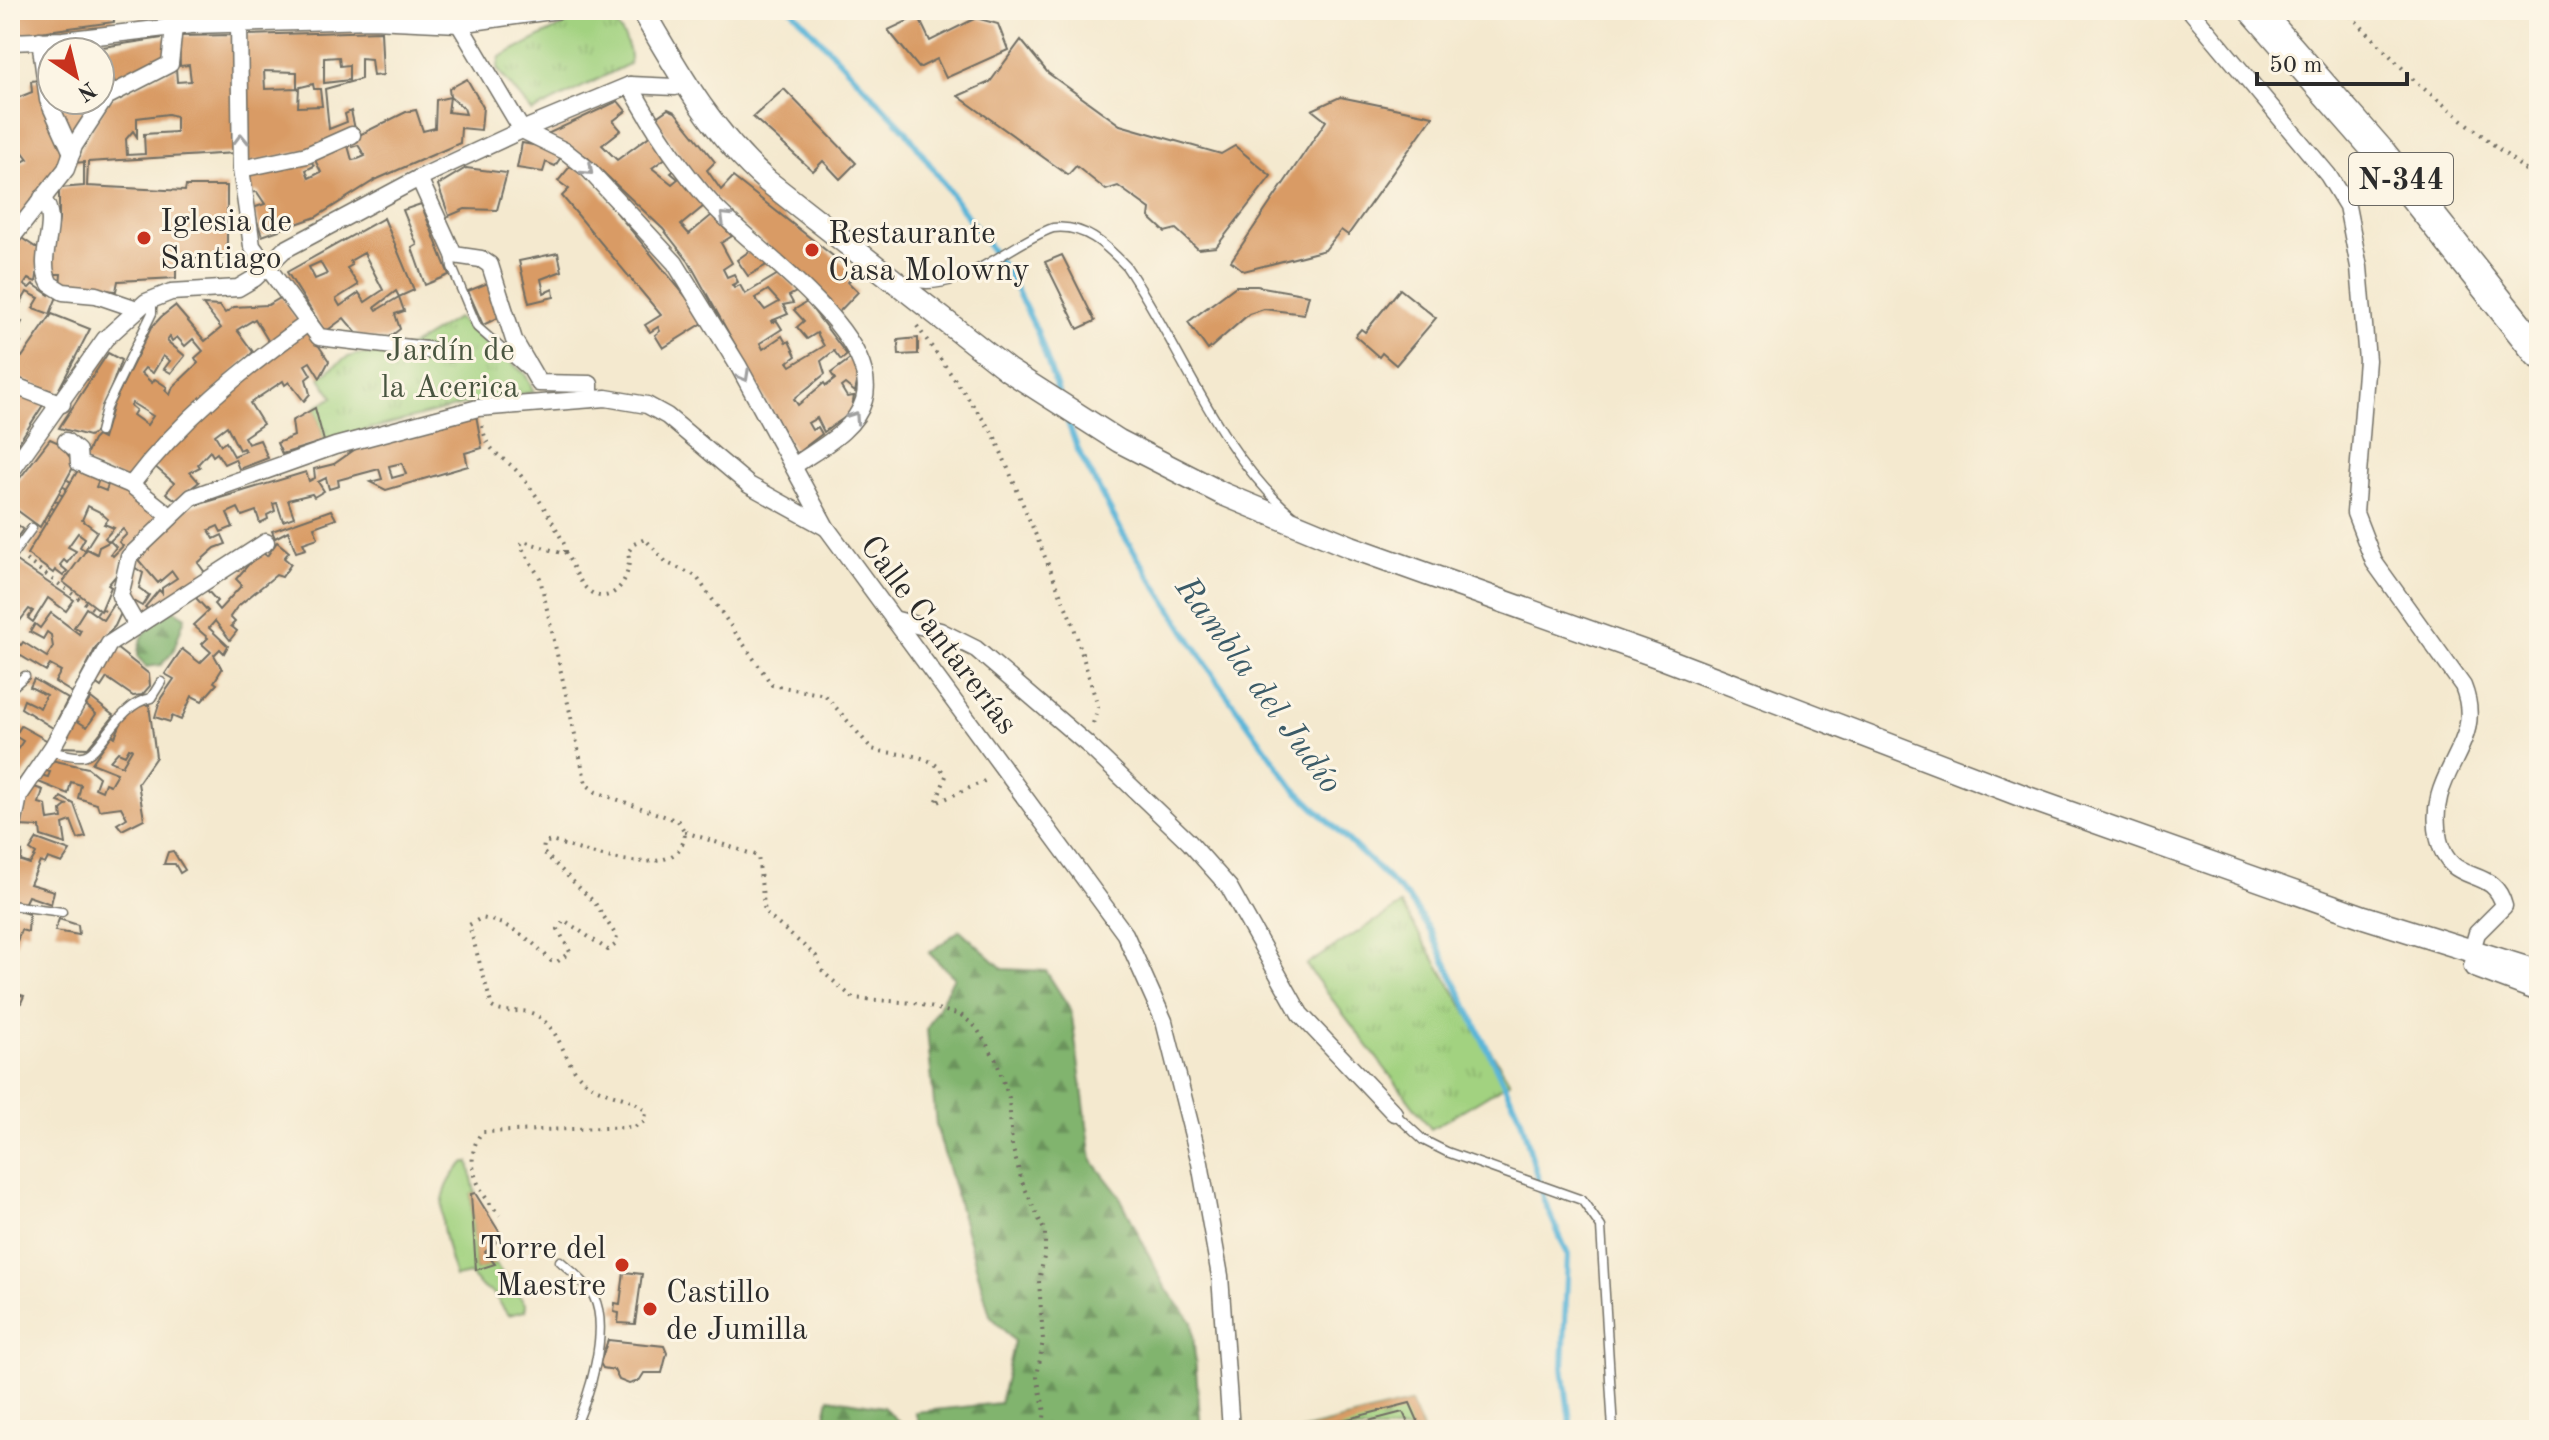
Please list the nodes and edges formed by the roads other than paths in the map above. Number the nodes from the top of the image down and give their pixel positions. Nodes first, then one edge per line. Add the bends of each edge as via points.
1 (558, 10) edge
2 (642, 10) edge
3 (2190, 10) edge
4 (2255, 10) edge
5 (181, 21) edge
6 (239, 24) junction
7 (459, 24) junction
8 (88, 36) edge
9 (36, 40) edge
10 (10, 42) edge
11 (685, 83) junction
12 (630, 85) junction
13 (55, 116) edge
14 (522, 130) junction
15 (352, 135) dead end
16 (72, 153) junction
17 (241, 169) junction
18 (419, 178) junction
19 (42, 198) junction
20 (10, 240) edge
21 (449, 249) junction
22 (268, 266) junction
23 (882, 273) junction
24 (152, 300) junction
25 (137, 309) junction
26 (309, 322) junction
27 (451, 353) dead end
28 (2539, 353) edge
29 (539, 383) junction
30 (10, 384) edge
31 (590, 399) junction
32 (62, 404) junction
33 (100, 432) dead end
34 (66, 441) dead end
35 (794, 466) junction
36 (10, 473) edge
37 (131, 485) junction
38 (169, 515) junction
39 (28, 526) road end
40 (826, 527) junction
41 (1311, 531) junction
42 (266, 542) dead end
43 (12, 555) edge
44 (893, 619) junction
45 (136, 624) junction
46 (25, 676) dead end
47 (161, 682) dead end
48 (10, 689) edge
49 (50, 751) junction
50 (10, 839) edge
51 (10, 905) edge
52 (62, 912) dead end
53 (2364, 917) junction
54 (2472, 950) junction
55 (2539, 972) edge
56 (2539, 990) edge
57 (1394, 1113) joint
58 (560, 1261) dead end
59 (573, 1430) edge
60 (1231, 1430) edge
61 (1613, 1430) edge

1 - 7 street
2 - 11 main road
3 - 54 street via 2328,175 2347,206 2359,267 2367,360 2355,513 2374,562 2471,706 2470,729 2449,764 2436,811 2446,858 2460,873 2494,884 2504,906 2477,933
4 - 28 highway, N-344 via 2382,155
5 - 6 street
5 - 8 street
5 - 16 street via 170,64 106,97
6 - 7 street
17 -> 6 street
7 - 14 street
9 - 10 street
11 - 12 street
11 - 23 main road via 750,166
12 - 14 street
35 -> 12 street via 855,420 866,392 865,369 811,294 698,188
13 - 16 street
14 - 18 street
14 -> 35 street, Calle Cantarerías via 580,162 660,245 700,300
15 - 17 street via 307,155
16 - 19 street
17 - 22 street via 252,246
18 - 21 street
18 - 22 street via 284,250
19 - 20 street
19 - 25 street via 51,213 45,261 50,284 63,292 96,295
21 - 29 lane via 477,327
21 - 29 street via 461,258 490,265 514,340
22 - 24 street via 238,288 171,292
22 - 26 street
23 - 41 main road via 1020,378 1149,457
23 - 41 lane via 921,285 945,282 1053,228 1085,233 1112,252 1138,284 1246,466
24 - 25 street
24 - 33 lane via 152,313 106,408
25 - 32 street via 105,339
26 - 27 street via 324,339
26 - 37 street via 213,395
29 - 31 street via 590,384
30 - 32 street
31 - 38 street via 478,408 335,446 230,481 192,497
31 - 40 street via 630,401 657,411 749,485
32 - 36 street
34 - 37 street via 78,451 82,465
35 - 40 street, Calle Cantarerías
37 - 38 street
38 - 45 street via 125,567 120,596
39 - 43 lane
40 - 44 street, Calle Cantarerías
41 - 53 main road
42 - 45 street
44 - 57 street via 940,631 976,649 1087,744 1189,842 1229,887 1300,1014
44 - 60 street, Calle Cantarerías via 1114,916 1164,1021 1213,1232
45 - 49 street via 104,651
46 - 48 lane
47 - 49 lane via 151,698 131,704 89,754
49 - 50 street via 19,796
51 - 52 lane
53 - 54 main road
53 - 56 main road via 2404,939
54 - 55 main road
57 - 61 lane via 1423,1140 1582,1200 1601,1227
58 - 59 lane via 591,1292 599,1316 594,1376

